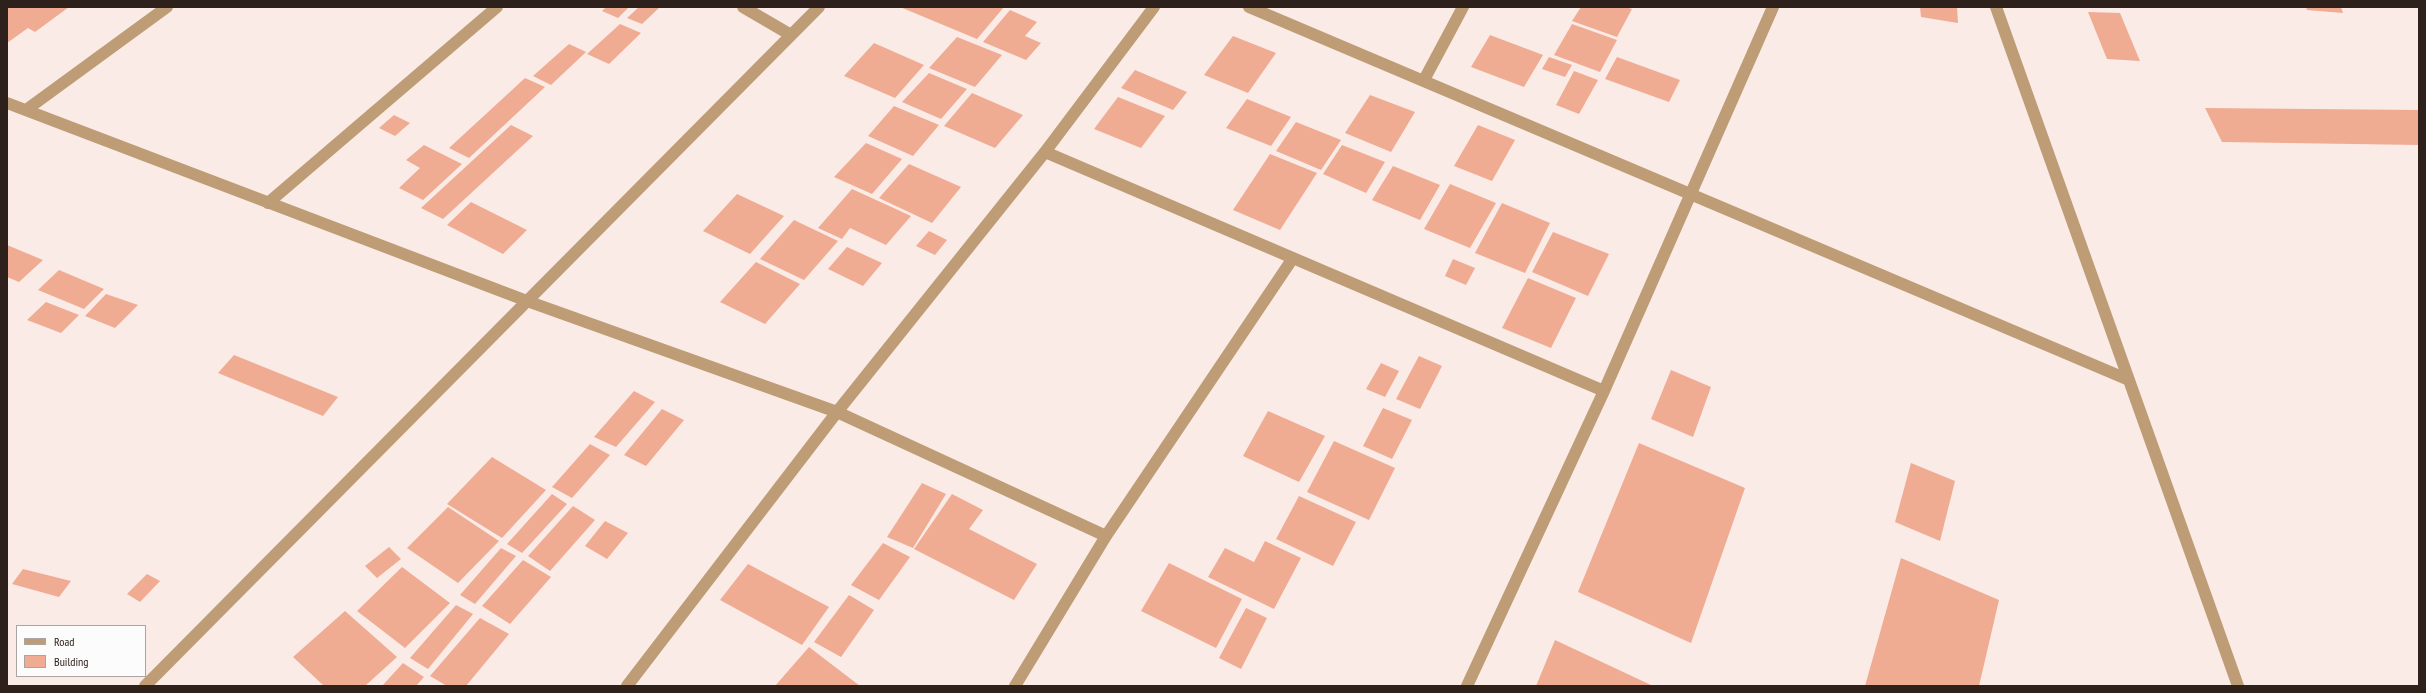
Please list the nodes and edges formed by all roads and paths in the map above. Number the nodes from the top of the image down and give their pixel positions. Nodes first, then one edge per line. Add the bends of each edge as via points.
1 (167, 7) edge
2 (497, 7) edge
3 (743, 7) edge
4 (819, 7) edge
5 (1154, 7) edge
6 (1249, 7) edge
7 (1463, 7) edge
8 (1773, 7) edge
9 (1996, 7) edge
10 (791, 35) junction
11 (1424, 80) junction
12 (7, 103) edge
13 (26, 110) junction
14 (1045, 152) junction
15 (1690, 194) junction
16 (268, 203) junction
17 (1293, 258) junction
18 (527, 301) junction
19 (2128, 380) junction
20 (1604, 391) junction
21 (837, 412) junction
22 (1106, 536) junction
23 (145, 686) edge
24 (627, 686) edge
25 (1015, 686) edge
26 (1467, 686) edge
27 (2238, 686) edge

1 - 13 street
2 - 16 street
3 - 10 street
4 - 10 street
5 - 14 street
6 - 11 street
7 - 11 street
8 - 15 street
9 - 19 street
10 - 18 street
11 - 15 street
12 - 13 street
13 - 16 street
14 - 17 street
14 - 21 street
15 - 19 street
15 - 20 street
16 - 18 street
17 - 20 street
17 - 22 street
18 - 21 street
18 - 23 street
19 - 27 street
20 - 26 street
21 - 22 street
21 - 24 street
22 - 25 street

